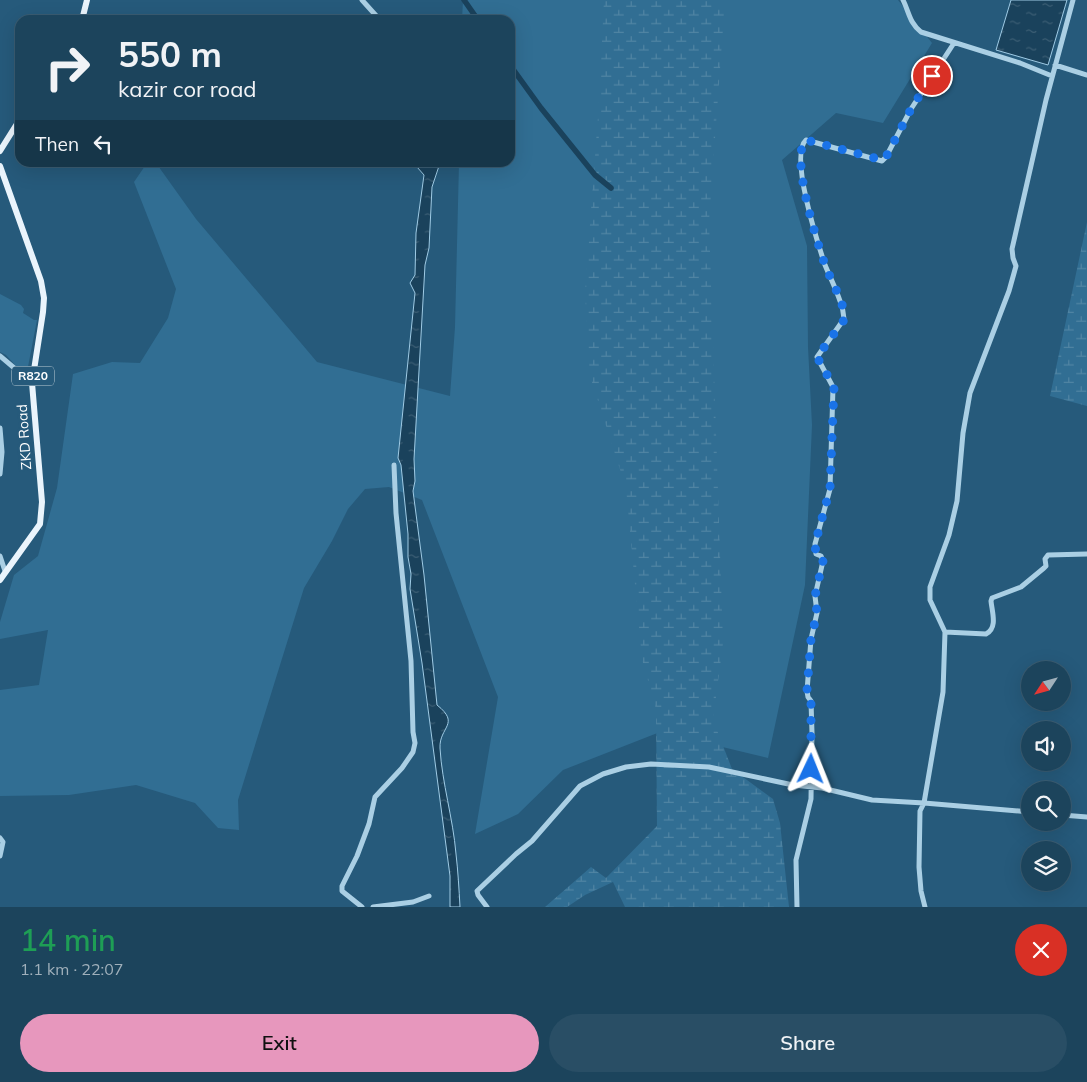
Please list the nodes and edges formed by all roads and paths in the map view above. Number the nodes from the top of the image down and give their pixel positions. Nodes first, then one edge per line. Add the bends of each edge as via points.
1 (87, 0) edge
2 (362, 0) edge
3 (903, 0) edge
4 (1073, 0) edge
5 (83, 15) edge
6 (376, 15) edge
7 (954, 43) junction
8 (1055, 65) junction
9 (1087, 74) edge
10 (1052, 76) junction
11 (15, 127) edge
12 (0, 151) edge
13 (0, 166) edge
14 (0, 356) edge
15 (32, 382) junction
16 (0, 428) edge
17 (394, 465) dead end
18 (0, 474) edge
19 (1087, 554) edge
20 (0, 556) edge
21 (5, 571) junction
22 (0, 580) edge
23 (945, 632) junction
24 (811, 787) junction
25 (924, 803) junction
26 (1021, 811) edge
27 (1071, 816) edge
28 (1087, 817) edge
29 (0, 838) edge
30 (0, 856) edge
31 (429, 896) dead end
32 (362, 907) edge
33 (373, 907) edge
34 (487, 907) edge
35 (797, 907) edge
36 (925, 907) edge

1 - 5 main road
2 - 6 street
3 - 7 street via 911,22 921,32
4 - 8 street
7 - 10 street
7 - 24 street via 882,160 806,140 800,149 804,191 844,320 817,357 834,387 830,489 815,544 816,554 823,561 815,596 817,613 811,639 807,690 811,701
8 - 9 street
8 - 10 street
10 - 23 street via 1012,249 1016,266 970,393 957,501 949,535 930,587 930,600
11 - 12 main road
13 - 15 main road, ZKD Road / R820 via 44,298
14 - 15 street
15 - 21 main road, ZKD Road / R820 via 41,519
16 - 18 street
17 - 32 street via 415,742 413,752 402,768 375,797 369,824 342,886 342,891
19 - 23 street via 1048,556 1046,566 1021,587 992,598 993,627 990,632
20 - 21 street
21 - 22 main road, ZKD Road / R820
23 - 25 street via 943,692
24 - 25 street via 882,802
24 - 34 street via 709,767 651,764 603,774 580,786 532,841 478,890
24 - 35 street via 796,860
25 - 26 street
25 - 36 street via 920,811 919,867
27 - 28 street
29 - 30 street via 3,842
31 - 33 street via 413,902

